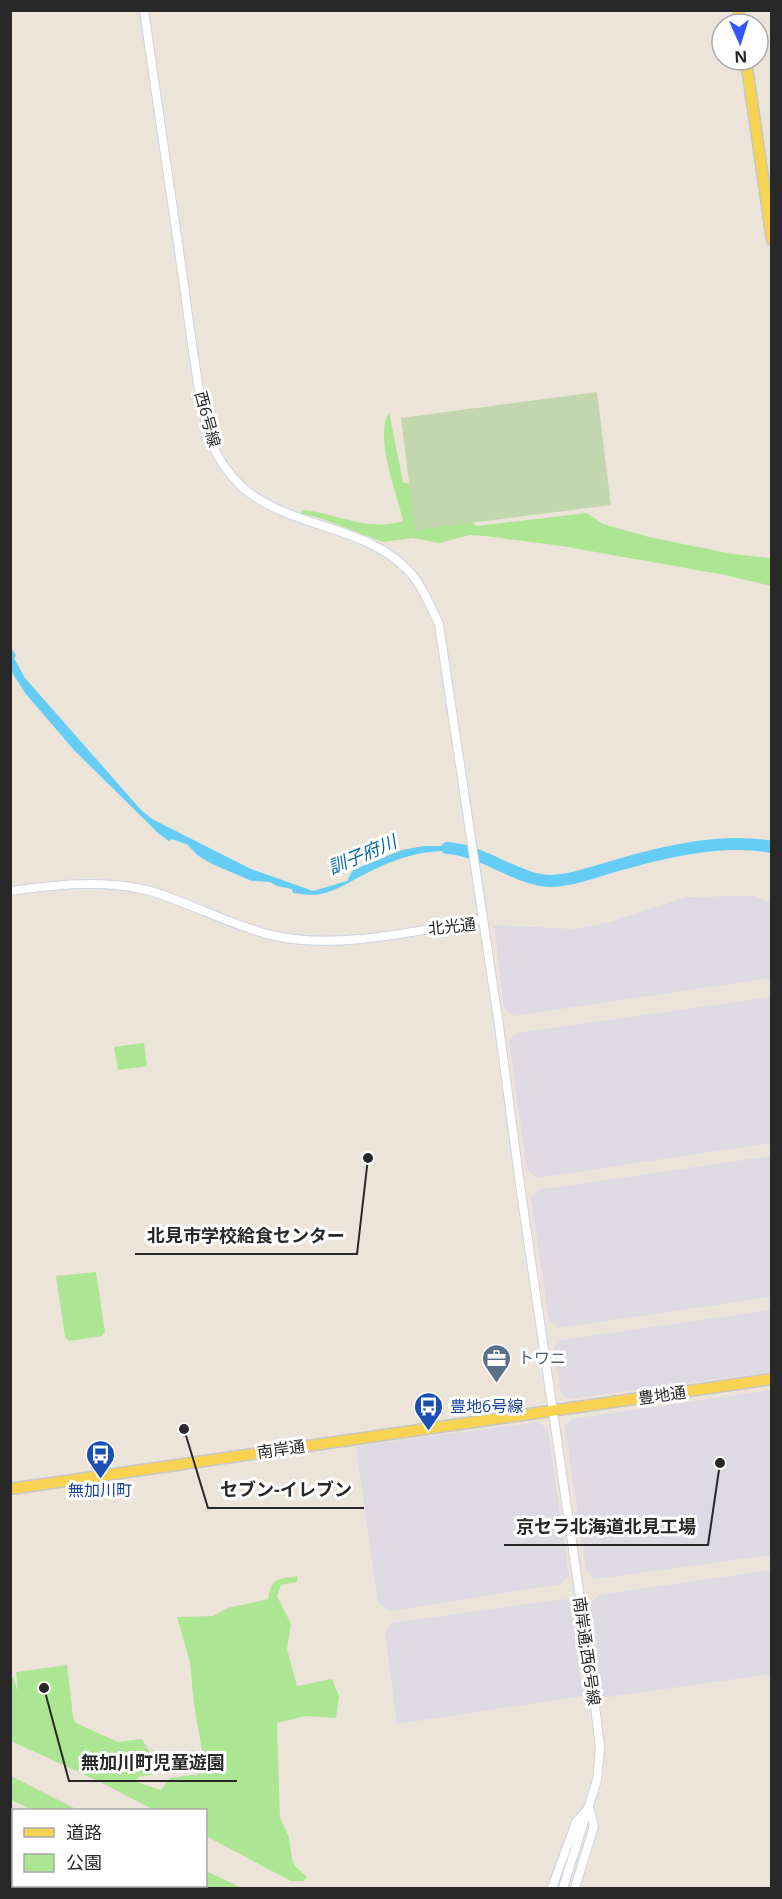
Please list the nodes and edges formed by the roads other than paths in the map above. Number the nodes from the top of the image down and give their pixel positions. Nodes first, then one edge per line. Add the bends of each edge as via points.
1 (144, 10) edge
2 (748, 72) edge
3 (771, 240) edge
4 (10, 891) edge
5 (482, 920) junction
6 (771, 1379) edge
7 (553, 1411) junction
8 (10, 1489) edge
9 (589, 1808) junction
10 (552, 1888) edge
11 (563, 1888) edge
12 (575, 1888) edge

1 - 5 street, 西6号線 via 194,357 213,447 229,472 262,501 370,542 408,570 423,590 438,624
2 - 3 main road
4 - 5 street, 北光通 via 91,884 145,890 274,936 319,941
5 - 7 street, 北光通
6 - 7 main road, 豊地通
7 - 8 main road, 南岸通
7 - 9 street, 南岸通;西6号線 via 600,1748
9 - 10 street via 576,1822
9 - 11 street, 南岸通;西6号線
9 - 12 street via 594,1826

